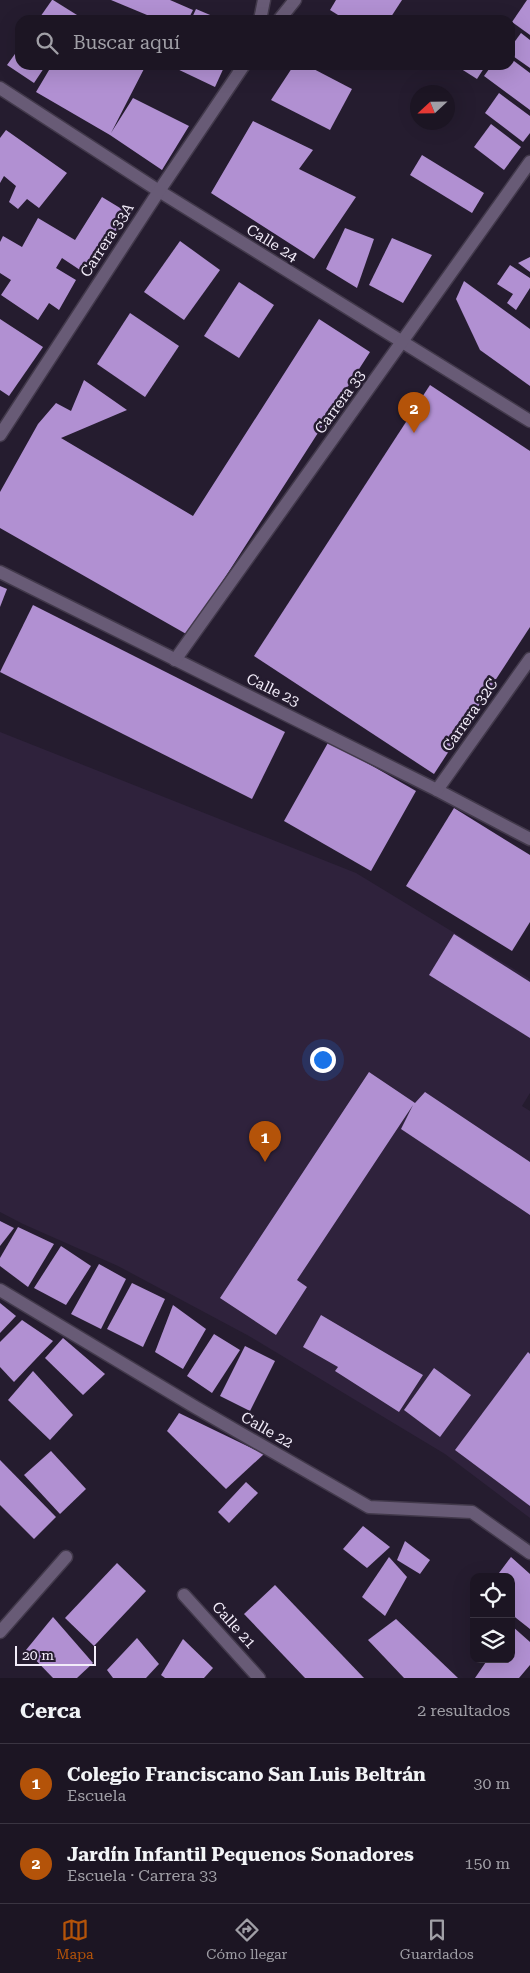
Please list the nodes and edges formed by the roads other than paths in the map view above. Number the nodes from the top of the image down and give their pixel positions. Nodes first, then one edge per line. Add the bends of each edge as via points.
1 (264, 0) edge
2 (295, 0) edge
3 (261, 15) edge
4 (283, 15) edge
5 (241, 70) edge
6 (0, 88) edge
7 (530, 162) edge
8 (159, 191) junction
9 (402, 343) junction
10 (530, 421) edge
11 (0, 435) edge
12 (0, 572) edge
13 (530, 659) edge
14 (175, 660) junction
15 (437, 790) junction
16 (530, 839) edge
17 (0, 1290) edge
18 (530, 1553) edge
19 (66, 1557) dead end
20 (184, 1594) dead end
21 (0, 1632) edge
22 (259, 1678) edge

1 - 3 street
2 - 4 street
5 - 8 street, Carrera 33A
6 - 8 street, Calle 24
7 - 9 street, Carrera 33
8 - 9 street, Calle 24
8 - 11 street, Carrera 33A
9 - 10 street, Calle 24
9 - 14 street, Carrera 33
12 - 14 street, Calle 23
13 - 15 street, Carrera 32C
14 - 15 street, Calle 23
15 - 16 street, Calle 23
17 - 18 street, Calle 22 via 369,1507 472,1512
19 - 21 street
20 - 22 street, Calle 21

